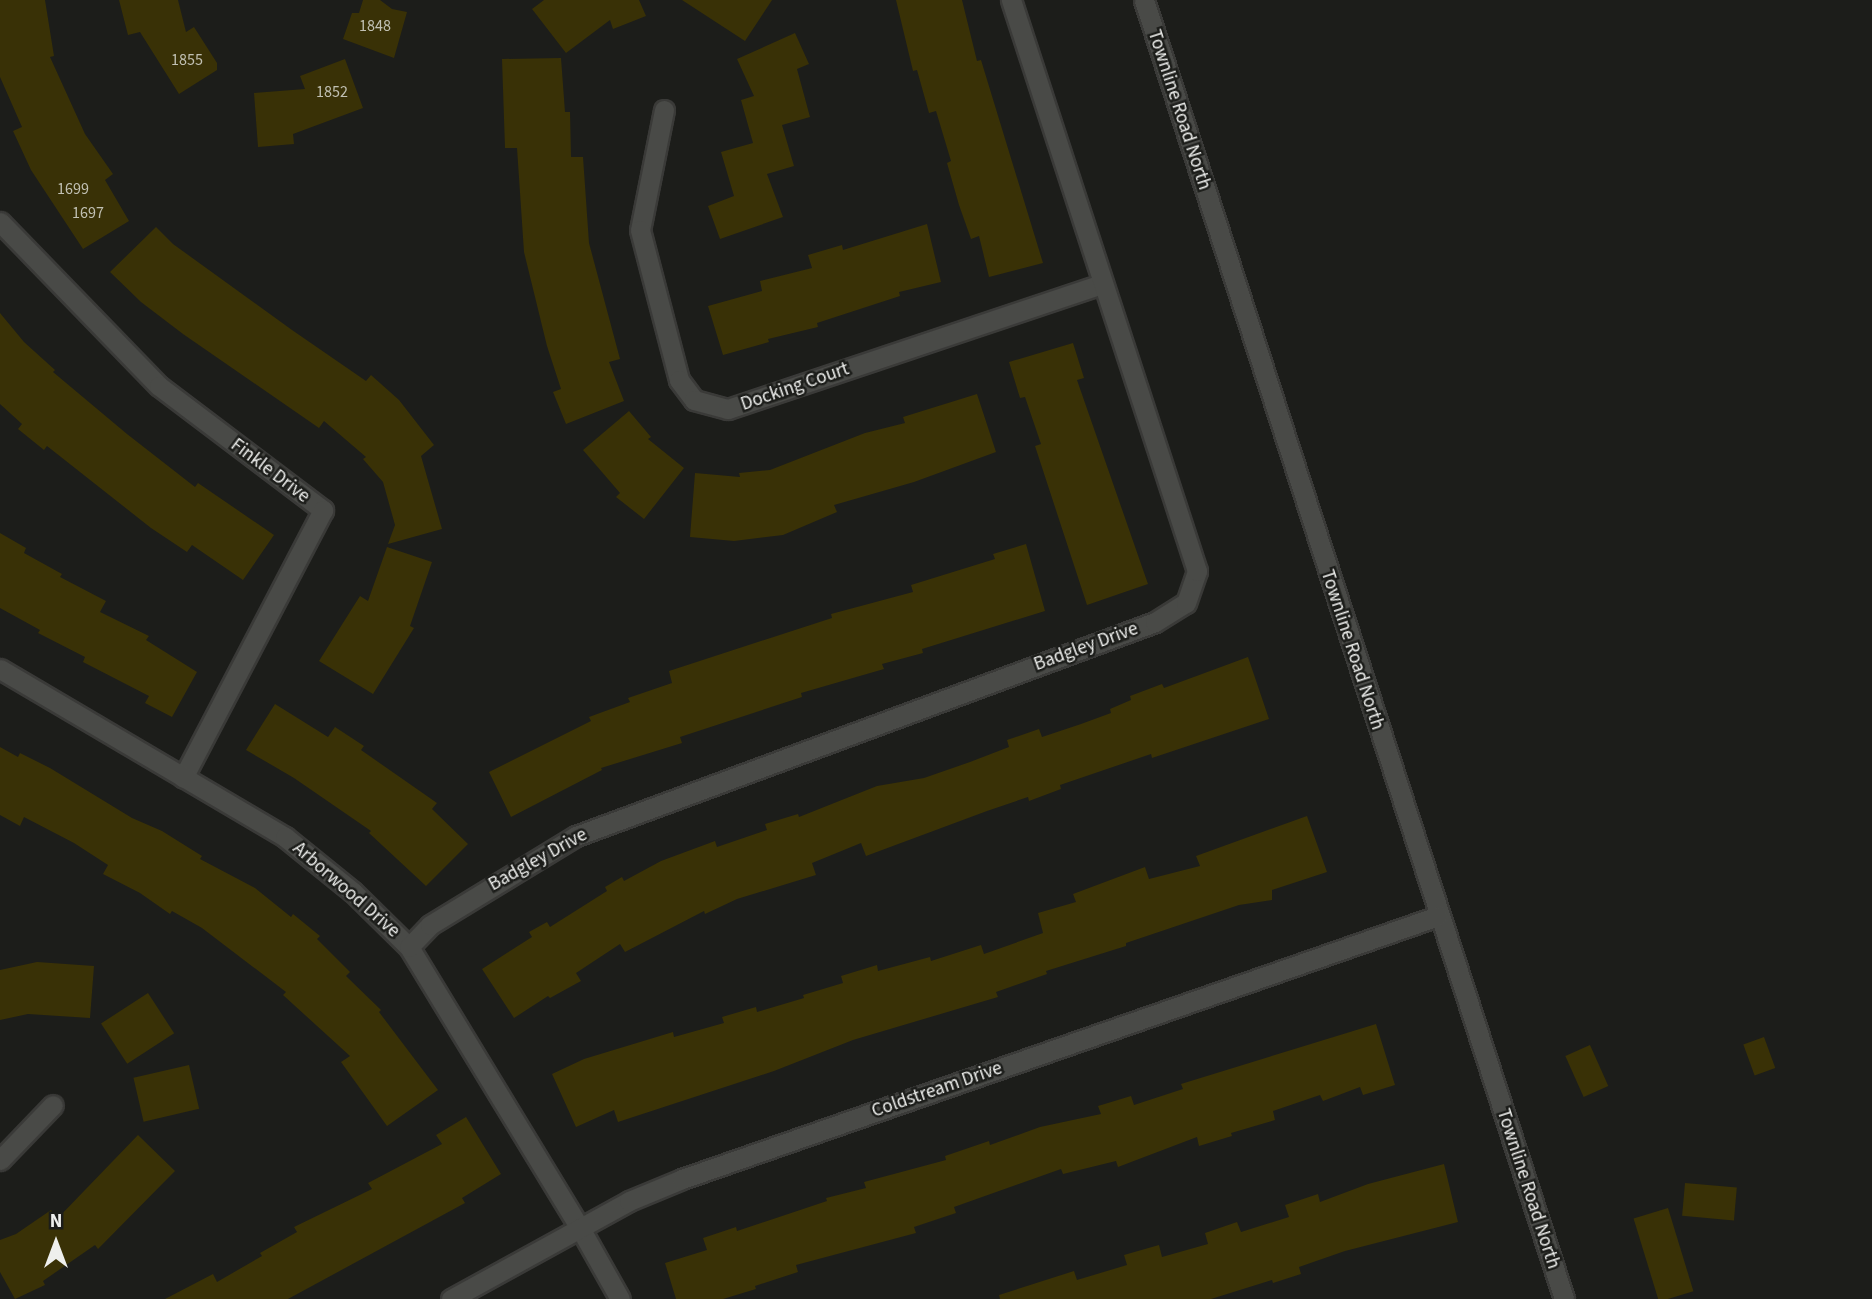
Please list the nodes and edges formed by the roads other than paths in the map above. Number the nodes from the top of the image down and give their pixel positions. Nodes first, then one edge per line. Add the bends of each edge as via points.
1 (1011, 0) edge
2 (1144, 0) edge
3 (664, 110) dead end
4 (0, 222) edge
5 (1102, 284) junction
6 (0, 669) edge
7 (183, 778) junction
8 (1438, 916) junction
9 (409, 947) junction
10 (53, 1105) dead end
11 (0, 1160) edge
12 (580, 1228) junction
13 (451, 1299) edge
14 (620, 1299) edge
15 (1564, 1299) edge

1 - 5 street, Badgley Drive
2 - 8 street, Townline Road North
3 - 5 street, Docking Court via 640,230 679,380 694,400 728,410
4 - 7 street, Finkle Drive via 159,386 323,510
5 - 9 street, Badgley Drive via 1197,571 1186,603 1155,622 576,836 430,925
6 - 7 street, Arborwood Drive
7 - 9 street, Arborwood Drive via 285,837 353,892
8 - 12 street, Coldstream Drive via 682,1179
8 - 15 street, Townline Road North
9 - 12 street, Arborwood Drive
10 - 11 street
12 - 13 street, Coldstream Drive
12 - 14 street, Arborwood Drive

